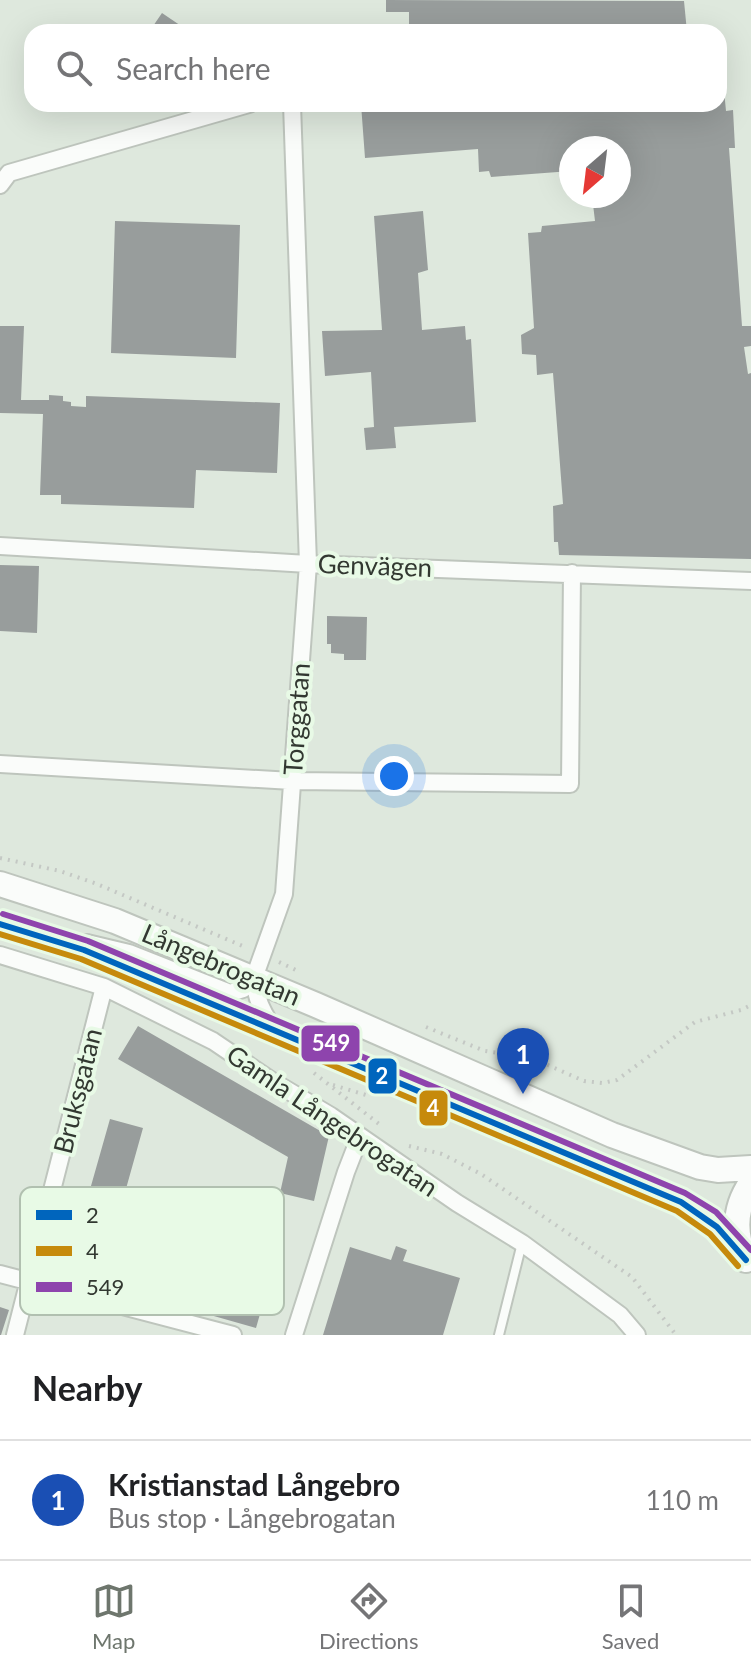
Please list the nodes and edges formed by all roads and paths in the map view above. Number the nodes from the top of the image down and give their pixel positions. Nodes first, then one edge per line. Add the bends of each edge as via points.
1 (221, 112) edge
2 (292, 112) edge
3 (0, 185) edge
4 (0, 546) edge
5 (308, 564) junction
6 (572, 573) junction
7 (751, 581) edge
8 (0, 764) edge
9 (292, 781) junction
10 (0, 858) edge
11 (0, 884) edge
12 (0, 924) edge
13 (46, 936) junction
14 (0, 955) edge
15 (262, 955) junction
16 (254, 978) junction
17 (313, 978) dead end
18 (104, 987) junction
19 (751, 1005) edge
20 (417, 1023) dead end
21 (275, 1030) junction
22 (309, 1070) dead end
23 (330, 1084) junction
24 (370, 1097) dead end
25 (389, 1133) dead end
26 (360, 1136) junction
27 (399, 1139) dead end
28 (751, 1168) edge
29 (751, 1183) edge
30 (53, 1187) edge
31 (522, 1243) junction
32 (749, 1266) edge
33 (0, 1274) edge
34 (20, 1279) edge
35 (20, 1315) edge
36 (157, 1315) edge
37 (15, 1335) edge
38 (233, 1335) edge
39 (294, 1335) edge
40 (499, 1335) edge
41 (637, 1335) edge
42 (676, 1335) edge

1 - 3 street via 9,173
2 - 5 street, Torggatan
4 - 5 street, Genvägen
5 - 6 street, Genvägen
5 - 9 street, Torggatan
6 - 7 street, Genvägen
6 - 9 street via 570,784
8 - 9 street
9 - 15 street, Torggatan via 284,894
10 - 15 path via 97,884
11 - 16 main road, Långebrogatan via 115,921
12 - 13 main road, Långebrogatan
13 - 16 street via 129,953 230,993
13 - 21 main road, Långebrogatan
14 - 18 street, Gamla Långebrogatan
15 - 16 street, Torggatan
15 - 17 path
16 - 21 street via 262,1012
16 - 28 main road, Långebrogatan via 612,1135 700,1167
18 - 26 street, Gamla Långebrogatan via 213,1041
18 - 30 street, Bruksgatan
19 - 20 path via 695,1022 617,1080 602,1083 584,1081 532,1058 485,1051
21 - 32 main road, Långebrogatan via 701,1212 727,1235
22 - 23 path
23 - 24 path
23 - 25 path
26 - 31 street, Gamla Långebrogatan
26 - 39 street
27 - 42 path via 481,1174 632,1277
29 - 32 main road via 737,1220 738,1240
31 - 40 lane
31 - 41 street, Gamla Långebrogatan via 620,1315
33 - 34 street
35 - 37 street, Bruksgatan
36 - 38 street

